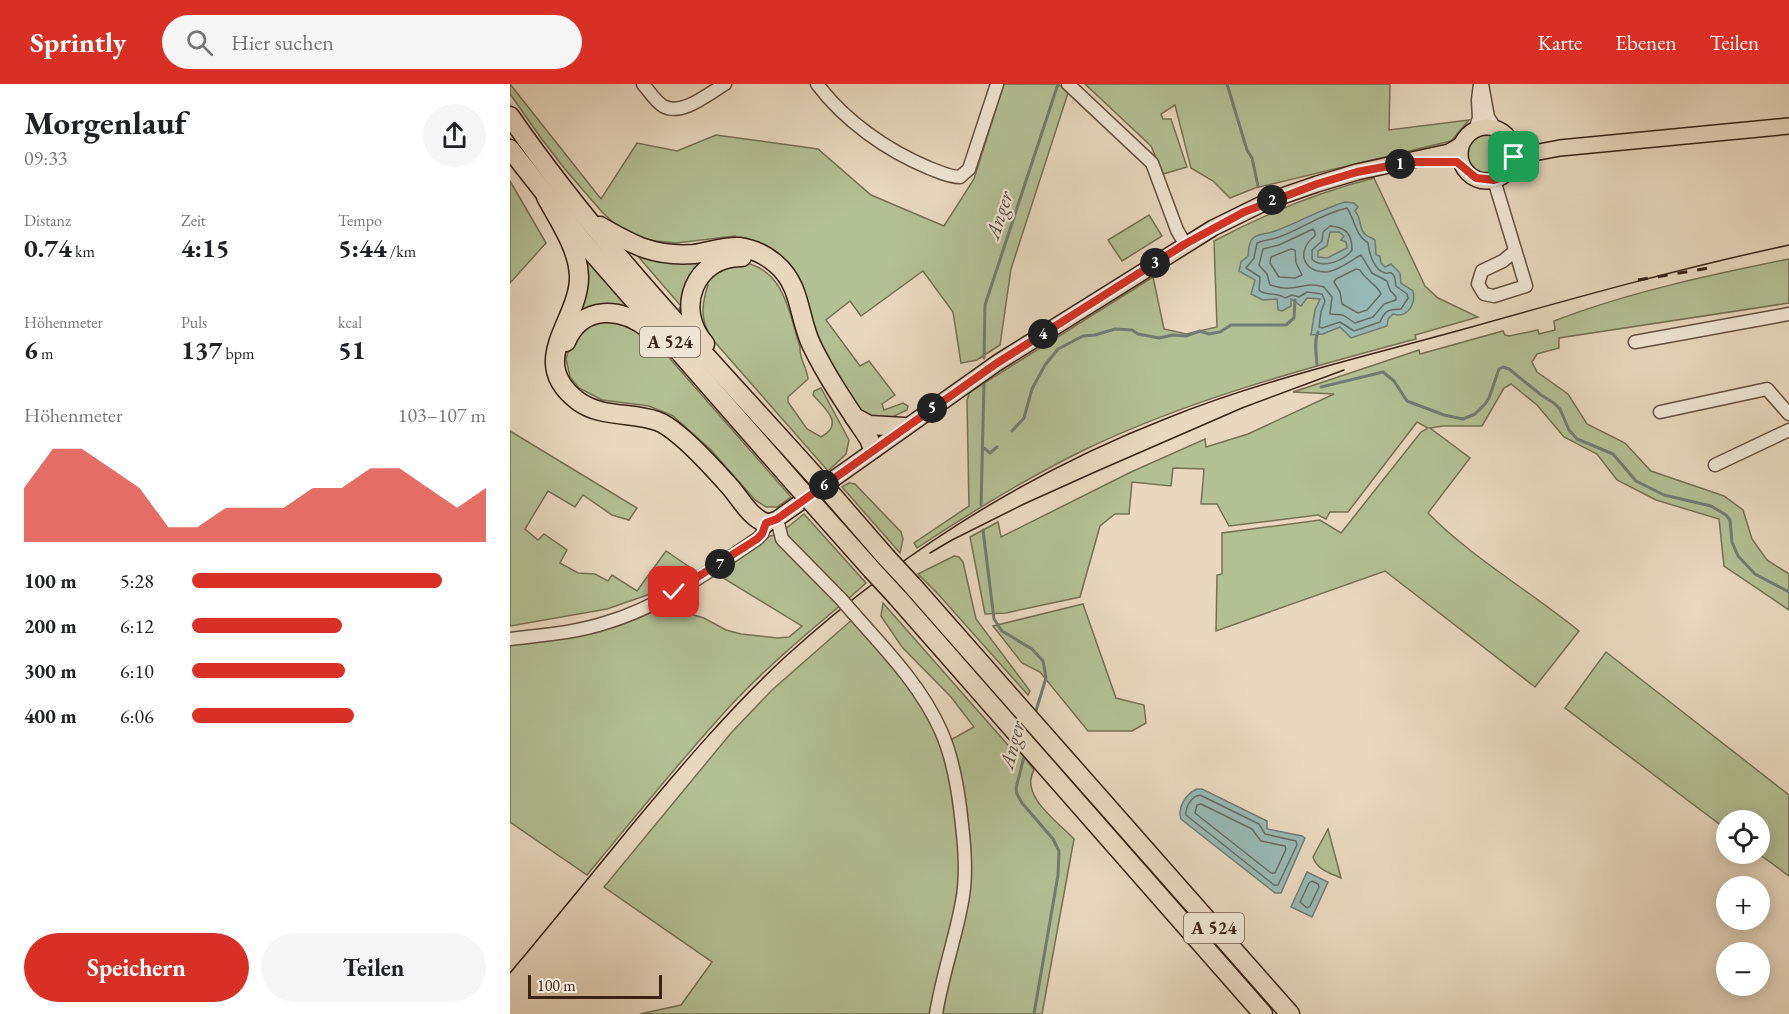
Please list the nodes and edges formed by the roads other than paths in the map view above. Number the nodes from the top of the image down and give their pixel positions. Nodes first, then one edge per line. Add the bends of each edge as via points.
1 (643, 84) edge
2 (725, 84) edge
3 (817, 84) edge
4 (997, 84) edge
5 (1068, 84) edge
6 (1481, 84) edge
7 (510, 116) edge
8 (1789, 126) edge
9 (1495, 128) junction
10 (1474, 130) junction
11 (1511, 141) junction
12 (1461, 145) junction
13 (1560, 148) junction
14 (510, 149) edge
15 (1410, 162) junction
16 (1512, 164) junction
17 (1463, 166) junction
18 (1494, 180) junction
19 (546, 197) junction
20 (588, 219) junction
21 (1185, 244) junction
22 (1515, 251) dead end
23 (1789, 314) edge
24 (1635, 342) dead end
25 (680, 354) junction
26 (729, 380) junction
27 (1660, 412) dead end
28 (1789, 414) edge
29 (854, 417) junction
30 (904, 427) junction
31 (1789, 430) edge
32 (869, 452) junction
33 (1715, 465) dead end
34 (771, 521) junction
35 (510, 639) edge
36 (1204, 948) junction
37 (936, 1014) edge
38 (1251, 1014) edge
39 (1263, 1014) edge
40 (1290, 1014) edge

1 - 2 street via 657,102 673,109 689,105
3 - 4 street via 864,131 908,159 960,177 969,169
5 - 21 street via 1152,163
6 - 9 street via 1488,117
6 - 10 street via 1479,118
7 - 20 highway
8 - 13 main road
9 - 10 main road
9 - 11 main road
10 - 12 main road
11 - 13 main road via 1523,146
11 - 16 main road
12 - 15 main road
12 - 17 main road
13 - 16 main road via 1523,155
14 - 19 highway
15 - 17 main road via 1450,161
15 - 21 main road via 1357,172 1268,201
16 - 18 main road
17 - 18 main road via 1476,178
18 - 22 street
19 - 25 highway, A 524
19 - 34 highway via 572,247 579,274 576,298 555,352 560,379 567,391 591,408 646,418 669,427 721,477 755,517
20 - 26 highway, A 524
20 - 29 highway via 637,248 696,254 738,247 769,258 795,286 810,343
21 - 30 main road
23 - 24 street
25 - 34 highway via 642,323 614,313 593,315 575,327 563,354 572,386 582,395 607,406 647,410 673,421
25 - 36 highway, A 524, bridge
26 - 32 highway via 694,324 690,297 699,278 712,265 730,257 748,257 778,275 804,344
26 - 40 highway, A 524, bridge
27 - 28 street via 1767,389
29 - 30 highway via 869,425
29 - 32 highway
30 - 32 main road
31 - 33 street
32 - 34 main road
34 - 35 street via 757,539 643,609 598,625
34 - 37 street, bridge via 782,539 899,666 941,731 954,775 963,831 964,881
36 - 38 highway
36 - 39 highway, A 524

